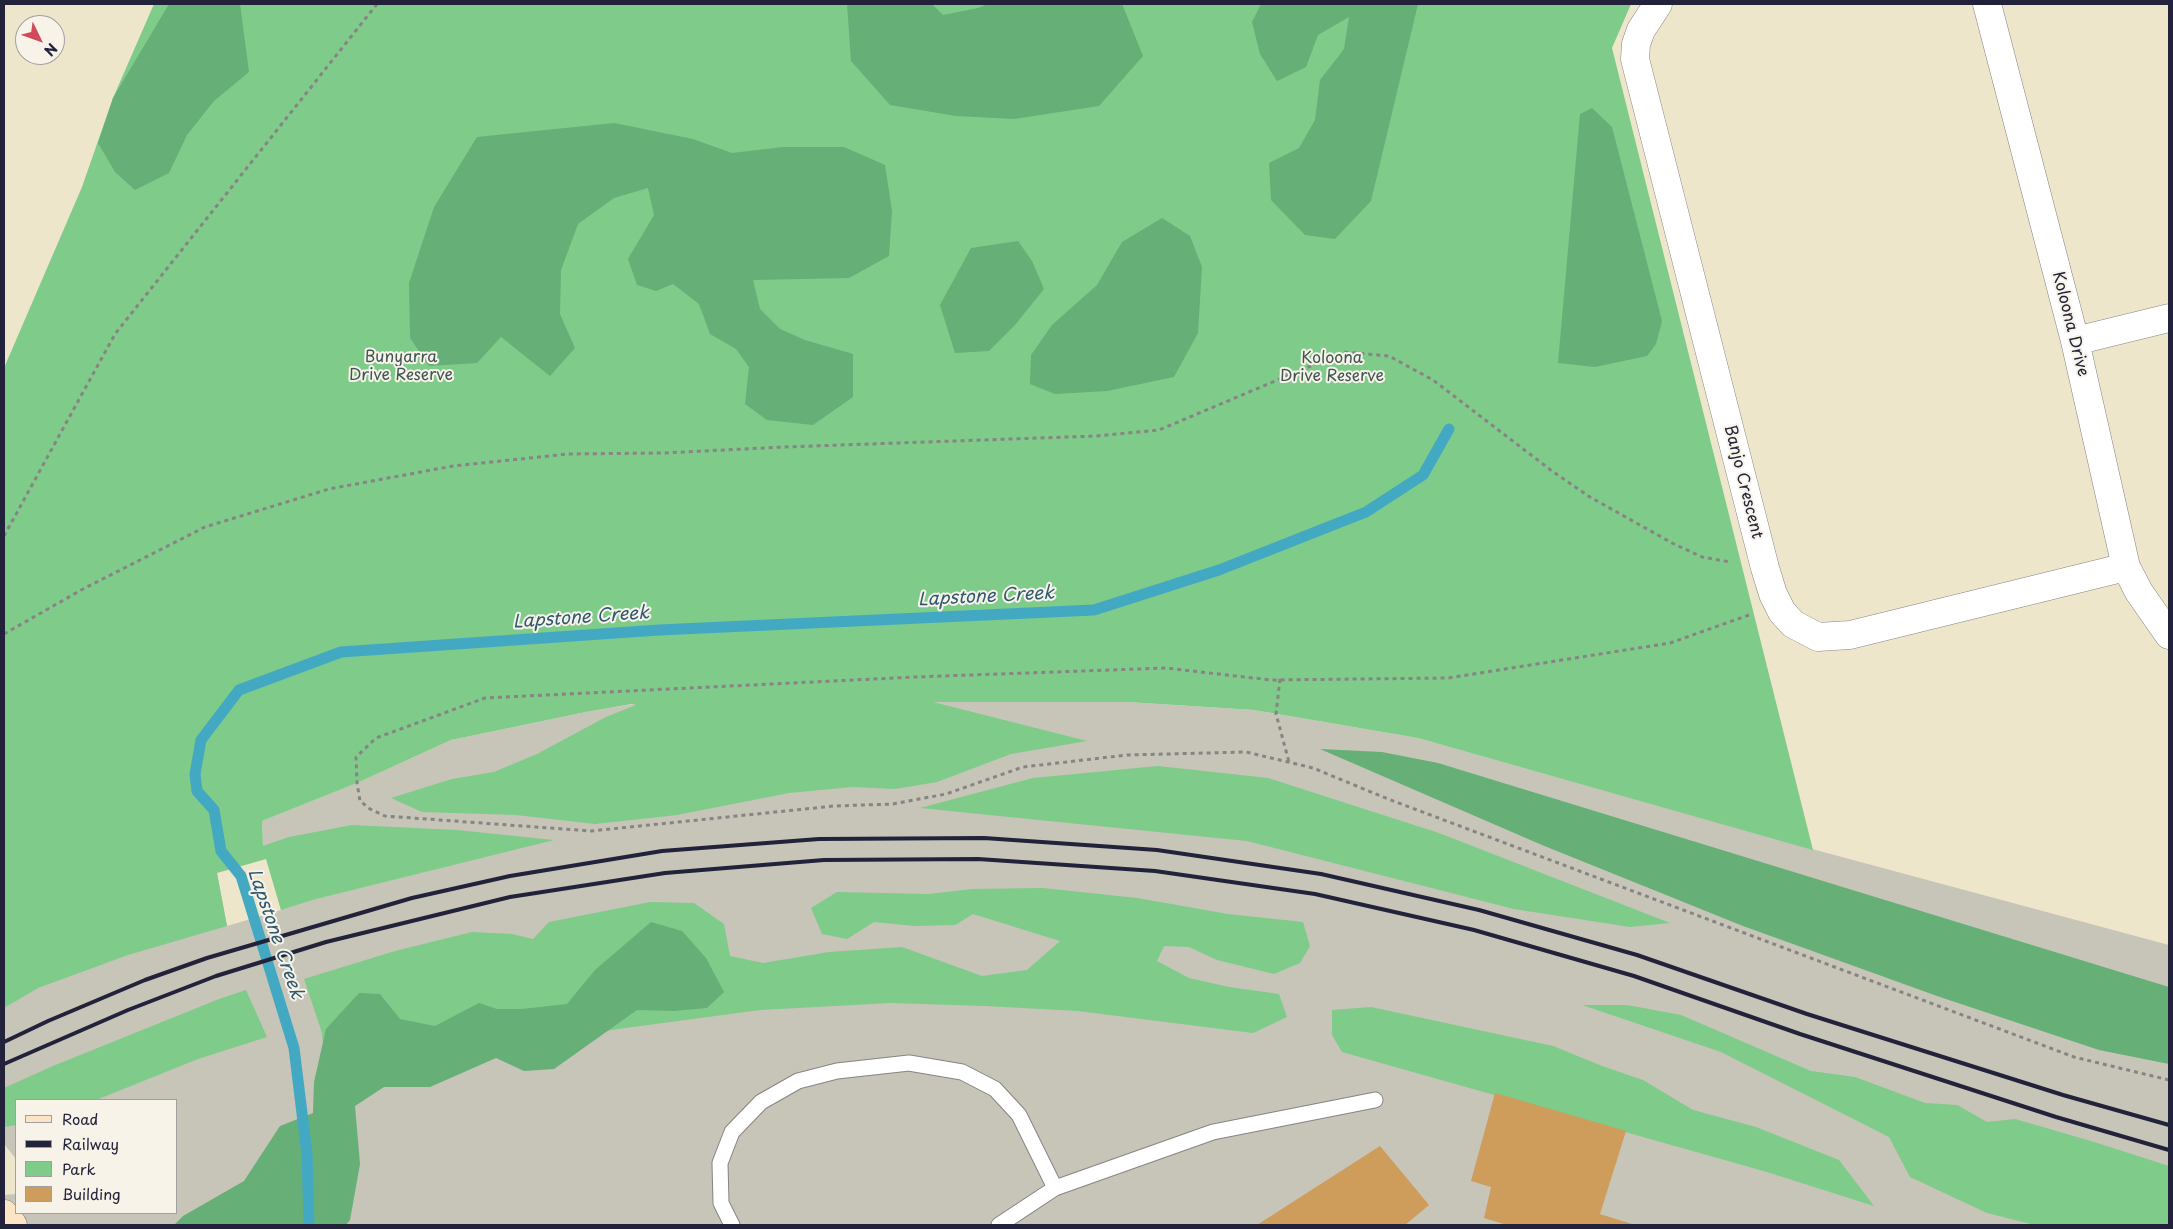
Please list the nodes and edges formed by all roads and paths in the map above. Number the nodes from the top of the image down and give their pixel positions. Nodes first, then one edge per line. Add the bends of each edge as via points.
1 (377, 4) edge
2 (1658, 4) edge
3 (1987, 4) edge
4 (2169, 318) edge
5 (2075, 341) junction
6 (4, 536) edge
7 (2126, 567) junction
8 (1765, 568) junction
9 (1778, 605) junction
10 (4, 634) edge
11 (2169, 636) edge
12 (1280, 679) junction
13 (1289, 762) junction
14 (2169, 1080) edge
15 (1375, 1100) dead end
16 (1055, 1188) junction
17 (4, 1214) edge
18 (13, 1225) edge
19 (732, 1225) edge
20 (999, 1225) edge

1 - 6 path via 115,334
2 - 8 street, Banjo Crescent via 1641,30 1635,59
3 - 5 street, Koloona Drive
4 - 5 street
5 - 7 street, Koloona Drive
7 - 9 street, Banjo Crescent via 1830,638 1806,633
7 - 11 street, Koloona Drive
8 - 9 street, Banjo Crescent
8 - 10 path via 1702,557 1672,543 1590,497 1552,471 1434,380 1389,356 1344,352 1159,430 1096,436 664,454 568,454 453,466 329,489 205,527 83,589
9 - 12 path via 1670,643 1448,678
12 - 13 path via 1276,714
12 - 13 path via 1166,668 485,698 376,738 356,757 357,782 360,801 385,816 591,831 834,806 893,804 946,794 1023,767 1127,755 1246,752
13 - 14 path via 1313,768 2074,1057
15 - 16 lane via 1213,1132
16 - 19 lane via 1019,1115 995,1089 962,1072 908,1063 837,1071 798,1081 762,1102 732,1132 720,1163 720,1203
16 - 20 lane
17 - 18 main road

